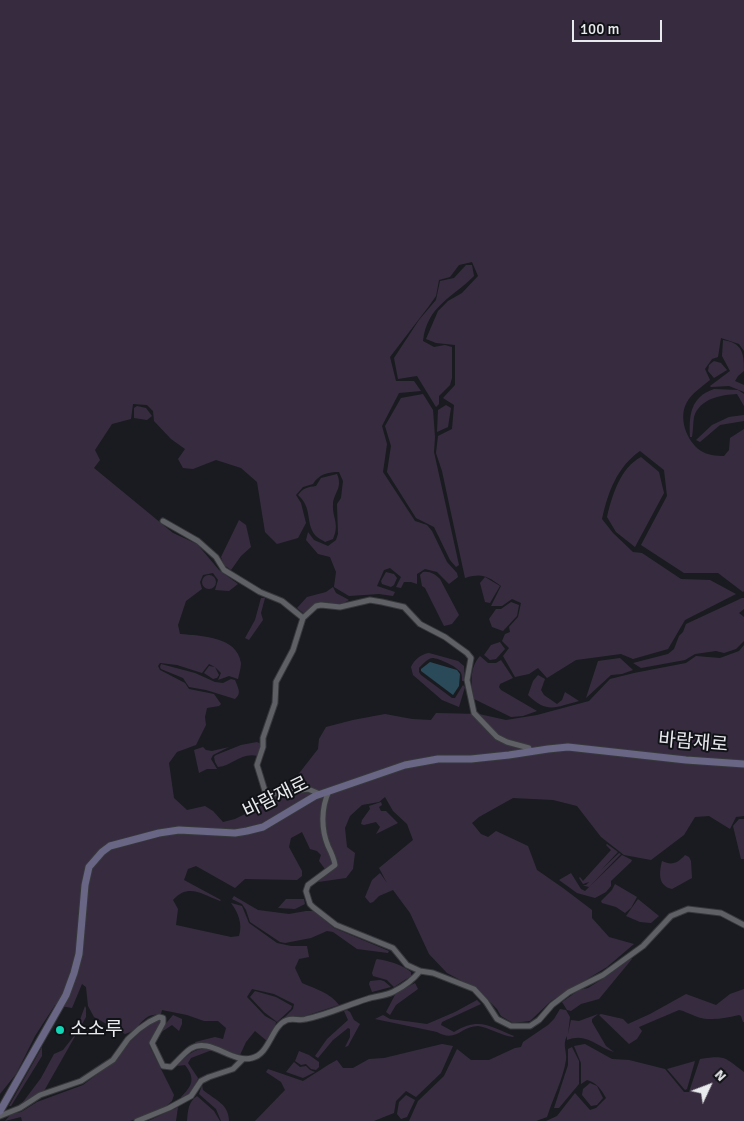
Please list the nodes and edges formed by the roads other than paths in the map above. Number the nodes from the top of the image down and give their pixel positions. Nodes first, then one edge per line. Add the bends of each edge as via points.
1 (162, 521) dead end
2 (303, 618) junction
3 (530, 752) junction
4 (744, 764) edge
5 (329, 791) junction
6 (321, 794) junction
7 (744, 925) edge
8 (420, 971) junction
9 (243, 1059) junction
10 (0, 1111) edge
11 (0, 1116) edge
12 (137, 1121) edge

1 - 2 street via 198,541 216,557 224,570 282,601
2 - 3 street via 321,605 340,607 370,600 404,607 420,624 467,652 471,658 467,680 474,713 497,736 529,748
2 - 6 street via 293,650 276,682 275,703 257,765 265,791 271,794 308,789
3 - 4 street, 바람재로 via 568,747
3 - 5 street, 바람재로 via 471,759 438,759 405,765
5 - 6 street, 바람재로
5 - 8 street via 322,812 327,844 335,865 308,885 306,891 310,904 336,925 393,948 407,965
6 - 10 street, 바람재로 via 263,826 247,831 179,830 127,841 102,852 89,867 79,954 66,995
7 - 8 street via 721,913 688,909 671,916 643,946 603,975 569,992 530,1026 511,1026 497,1019 474,989
8 - 9 street via 392,993 304,1020 284,1021 264,1050 254,1058
9 - 11 street via 201,1046 191,1048 171,1068 163,1066 152,1043 163,1023 163,1018 159,1017 139,1029 113,1060 95,1073 40,1095 29,1104
9 - 12 street via 234,1070 204,1079 191,1096

